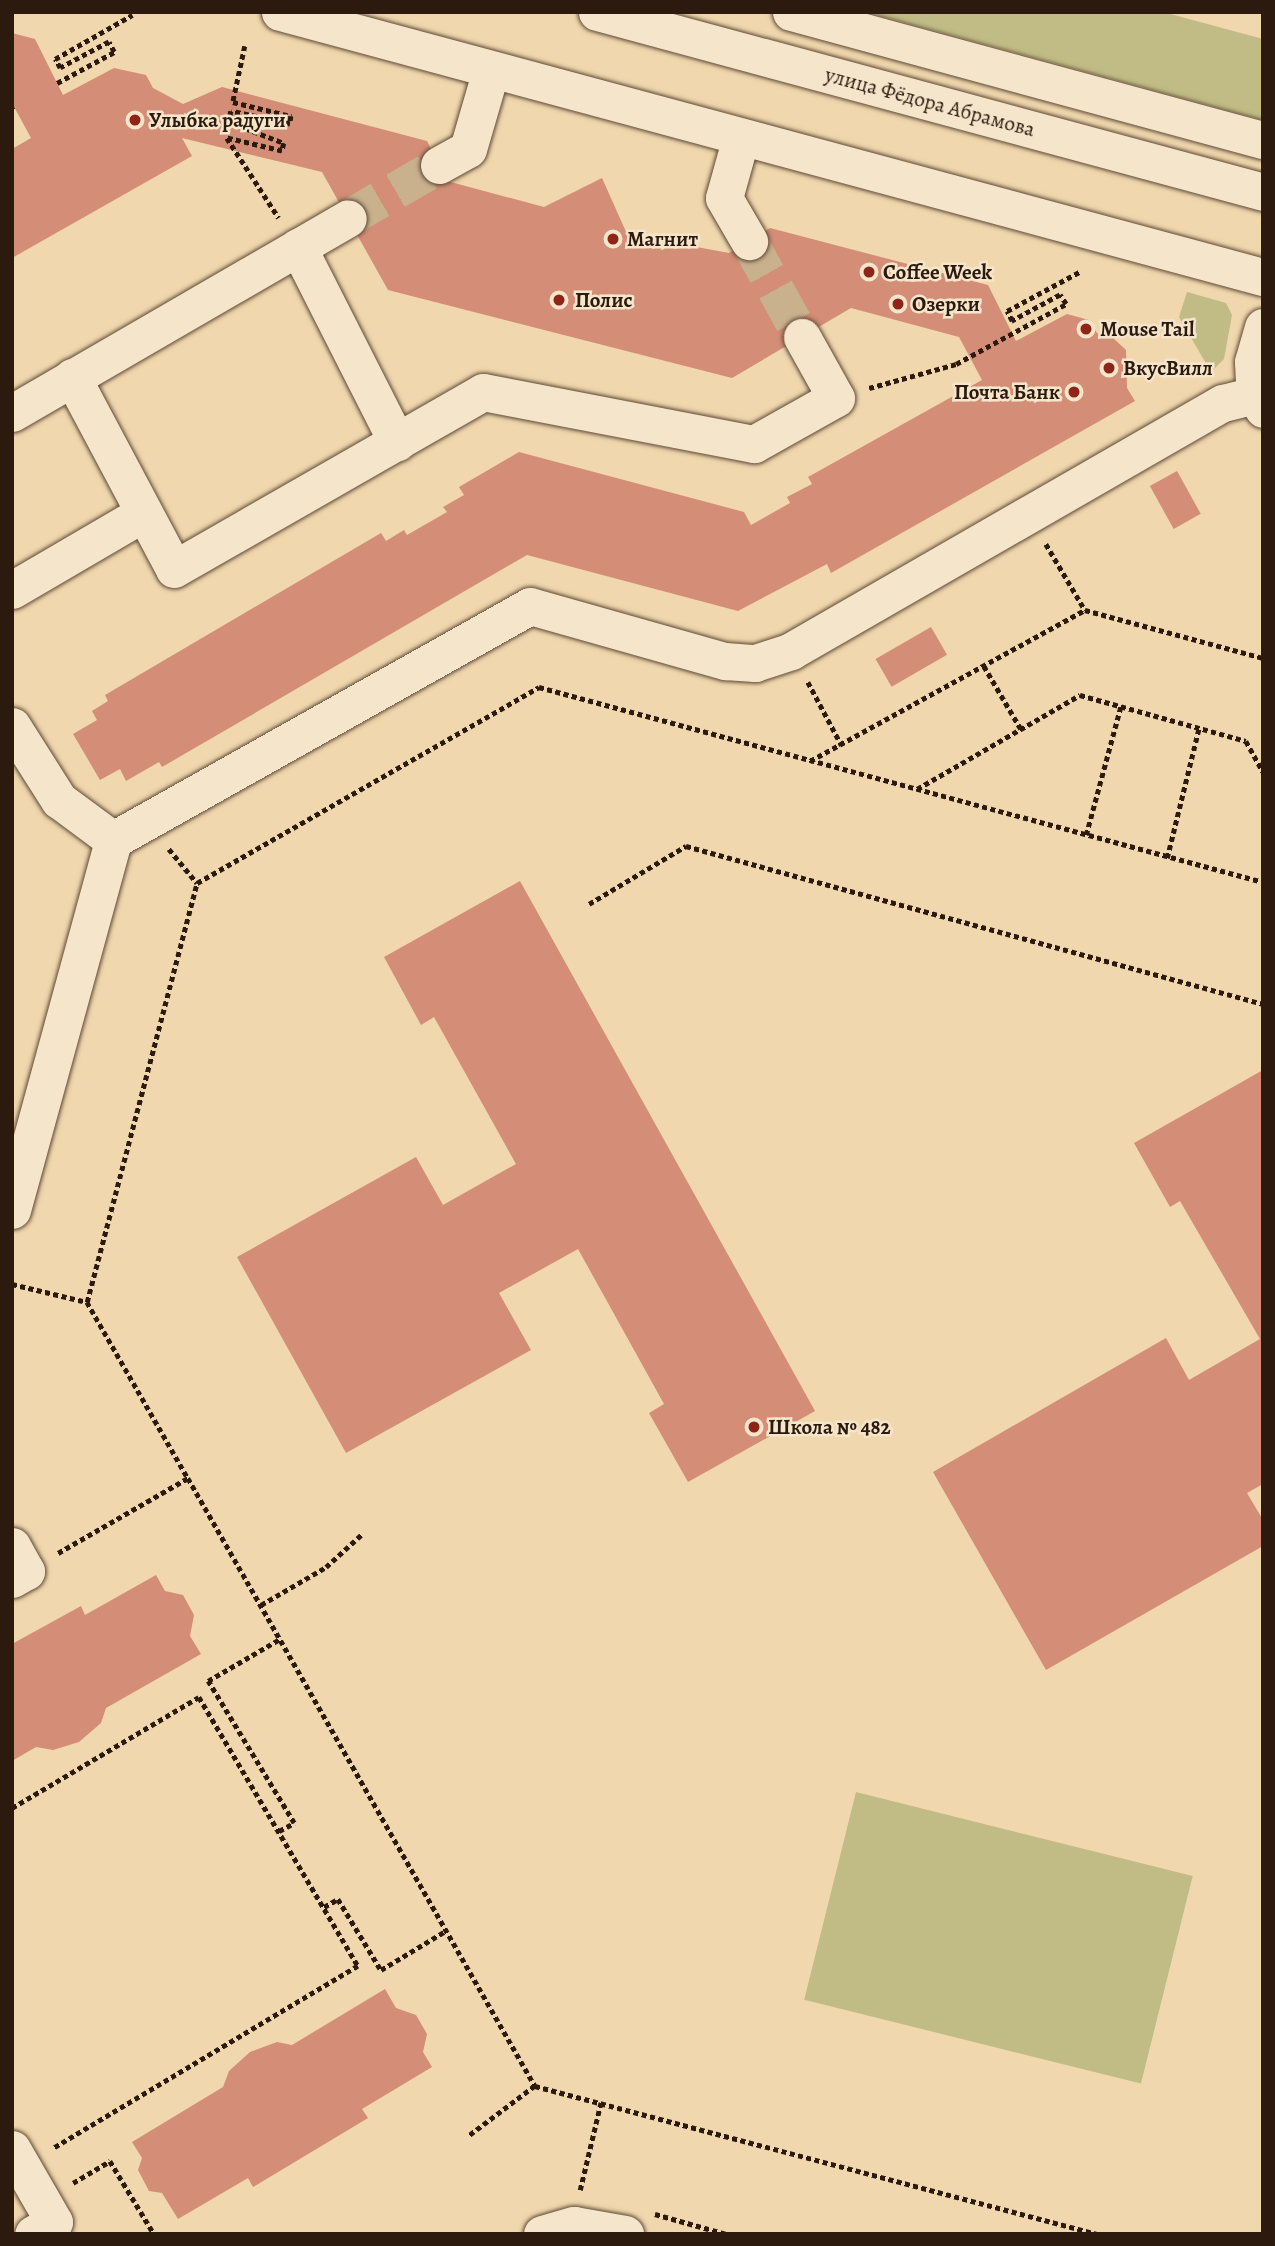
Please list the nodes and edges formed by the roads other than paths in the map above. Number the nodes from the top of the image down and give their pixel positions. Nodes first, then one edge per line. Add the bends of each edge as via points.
1 (280, 12) edge
2 (597, 12) edge
3 (791, 12) edge
4 (491, 70) junction
5 (741, 137) junction
6 (1263, 140) edge
7 (439, 165) tunnel mouth
8 (1263, 192) edge
9 (348, 218) tunnel mouth
10 (749, 241) tunnel mouth
11 (298, 247) junction
12 (1263, 277) edge
13 (1263, 327) edge
14 (802, 337) tunnel mouth
15 (72, 377) junction
16 (1259, 402) edge
17 (12, 412) edge
18 (397, 442) junction
19 (142, 514) junction
20 (12, 590) edge
21 (12, 726) edge
22 (113, 840) junction
23 (21, 1149) edge
24 (12, 1210) edge
25 (27, 2152) edge
26 (636, 2223) edge
27 (33, 2234) edge
28 (542, 2234) edge

1 - 4 street
2 - 8 street, улица Фёдора Абрамова
3 - 6 street
4 - 5 street
4 - 7 street via 468,149
5 - 10 street via 724,198
5 - 12 street
9 - 11 street
11 - 15 street
11 - 18 street
13 - 16 street via 1253,362
14 - 18 street via 836,398 754,444 483,392
15 - 17 street
15 - 19 street
16 - 22 street via 1223,403 791,651 755,663 726,661 530,606
18 - 19 street via 174,569
19 - 20 street
21 - 22 street via 60,800
22 - 23 street
23 - 24 street
25 - 27 street via 54,2222
26 - 28 street via 573,2225

